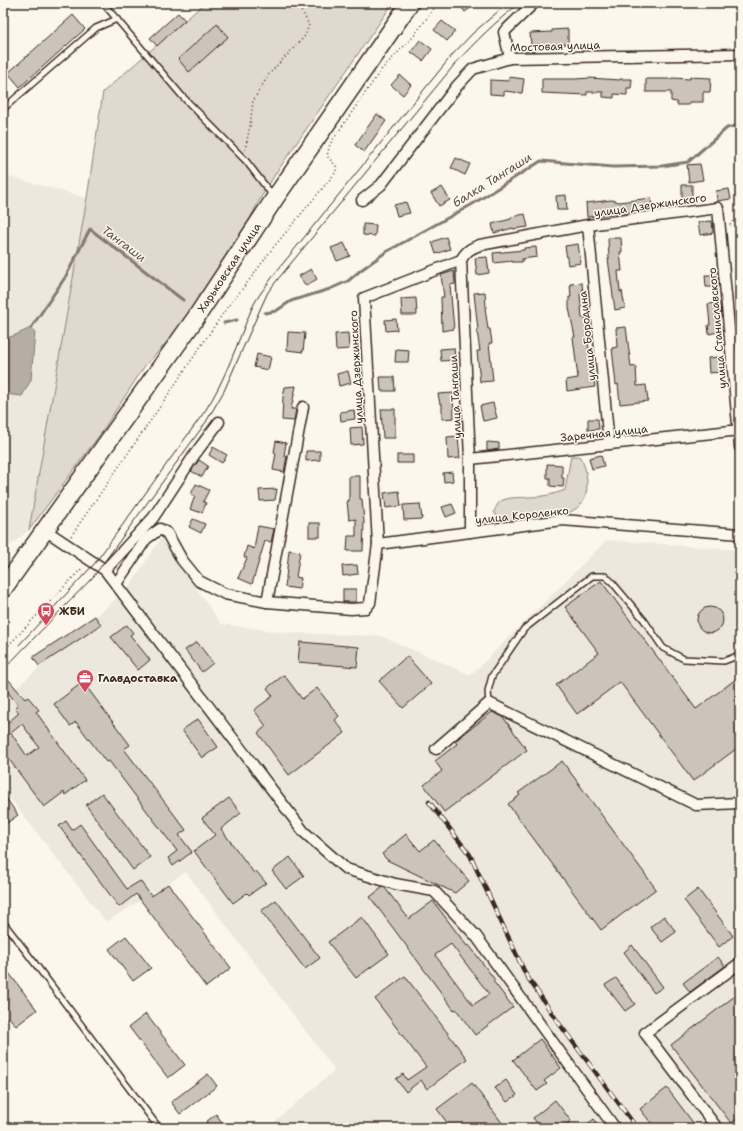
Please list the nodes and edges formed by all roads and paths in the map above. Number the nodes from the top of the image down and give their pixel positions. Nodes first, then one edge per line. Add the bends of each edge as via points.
1 (103, 3) edge
2 (292, 3) edge
3 (410, 3) edge
4 (438, 3) edge
5 (534, 3) edge
6 (117, 19) junction
7 (740, 54) edge
8 (510, 58) junction
9 (3, 109) edge
10 (243, 158) junction
11 (275, 198) junction
12 (362, 200) dead end
13 (718, 208) joint
14 (740, 216) edge
15 (588, 225) junction
16 (721, 233) junction
17 (461, 260) junction
18 (303, 407) dead end
19 (219, 422) dead end
20 (739, 430) edge
21 (609, 444) junction
22 (740, 447) edge
23 (470, 459) junction
24 (45, 530) junction
25 (470, 532) junction
26 (740, 534) edge
27 (65, 543) junction
28 (378, 544) junction
29 (89, 559) junction
30 (105, 570) junction
31 (116, 584) junction
32 (3, 589) edge
33 (267, 602) junction
34 (3, 651) edge
35 (740, 655) edge
36 (489, 703) junction
37 (436, 749) dead end
38 (740, 803) edge
39 (3, 922) edge
40 (740, 963) edge
41 (158, 1128) edge
42 (616, 1128) edge
43 (717, 1128) edge

1 - 6 lane
2 - 10 path via 303,13 309,25 305,36 269,74 253,101
3 - 11 main road, Харьковская улица
4 - 27 path via 413,37 382,69 330,144 327,156 336,166 336,172 272,249 226,310
5 - 8 street via 504,32
6 - 9 lane via 96,28
6 - 10 lane via 182,96
7 - 8 street, Мостовая улица
8 - 12 street, Мостовая улица via 473,69 381,185
10 - 11 lane
11 - 24 main road, Харьковская улица via 207,300
13 - 15 street, улица Дзержинского
13 - 16 street, улица Станиславского
14 - 16 path
15 - 17 street, улица Дзержинского via 480,245 469,249
15 - 21 street, улица Бородина
16 - 20 street, улица Станиславского
17 - 23 street, улица Тангаши
17 - 28 street, улица Дзержинского via 364,298
18 - 33 street
19 - 30 street via 154,518
20 - 21 street, Заречная улица
20 - 22 street, улица Станиславского
21 - 23 street, Заречная улица
23 - 25 street, улица Тангаши
24 - 27 street
24 - 32 main road, Харьковская улица
25 - 26 street, улица Короленко via 562,520
25 - 28 street, улица Короленко
27 - 29 street
28 - 33 street, улица Дзержинского via 370,603 366,608
29 - 30 street
29 - 34 path
30 - 31 street
31 - 33 street, улица Дзержинского via 146,539 160,529 167,533 182,560 199,581 225,594
31 - 42 street via 304,832 346,869 395,884 434,891 476,936
35 - 36 lane via 724,661 684,659 664,648 611,580 605,576 592,576 524,629 492,676 488,691
36 - 37 street
36 - 38 street via 696,805
39 - 41 lane
40 - 43 street via 645,1033

